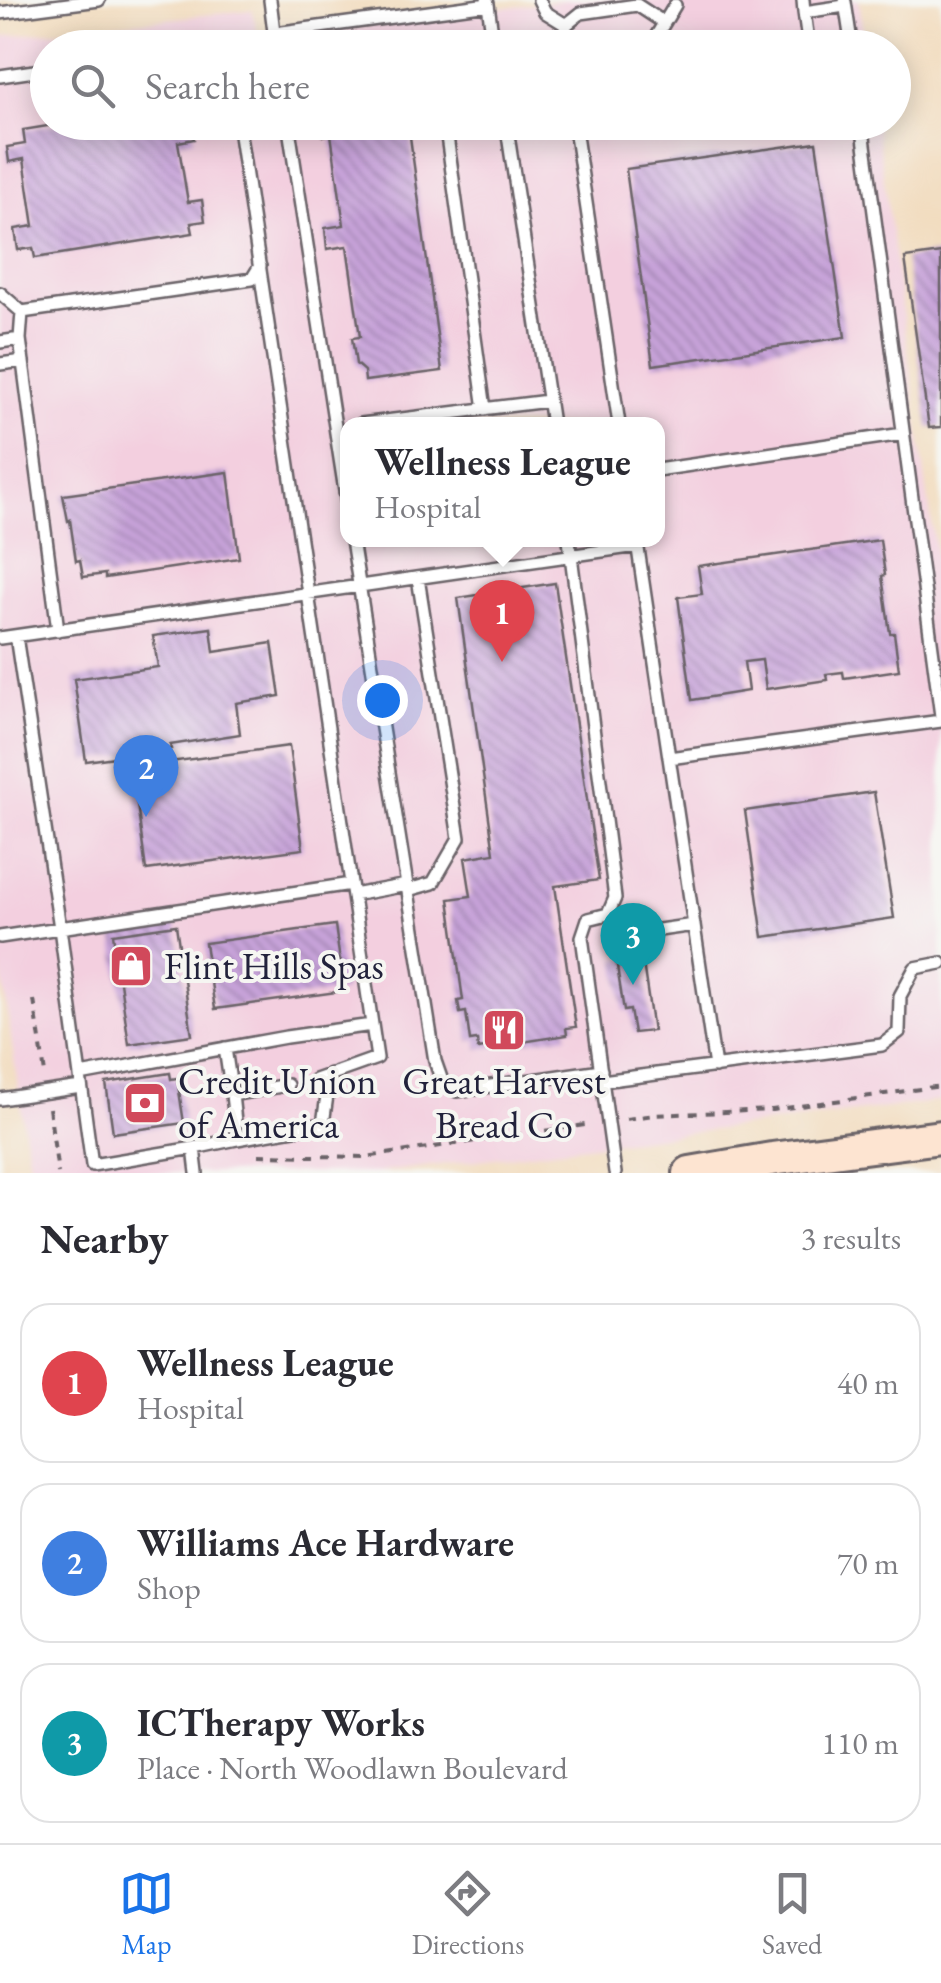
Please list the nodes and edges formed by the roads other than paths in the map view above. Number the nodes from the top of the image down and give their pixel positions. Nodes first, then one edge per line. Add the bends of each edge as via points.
1 (99, 0) edge
2 (270, 0) edge
3 (539, 0) edge
4 (487, 2) edge
5 (639, 2) edge
6 (845, 3) edge
7 (596, 5) edge
8 (675, 5) dead end
9 (804, 6) edge
10 (0, 13) edge
11 (664, 22) junction
12 (566, 25) junction
13 (274, 30) edge
14 (295, 30) edge
15 (491, 30) edge
16 (565, 30) edge
17 (659, 30) edge
18 (849, 30) edge
19 (30, 72) edge
20 (0, 76) edge
21 (241, 140) edge
22 (291, 140) edge
23 (448, 140) edge
24 (509, 140) edge
25 (577, 140) edge
26 (864, 140) edge
27 (260, 266) junction
28 (0, 293) edge
29 (22, 312) junction
30 (20, 339) junction
31 (0, 342) edge
32 (23, 361) junction
33 (0, 364) edge
34 (548, 401) junction
35 (486, 409) junction
36 (420, 417) edge
37 (551, 417) edge
38 (618, 417) edge
39 (340, 421) edge
40 (903, 434) junction
41 (665, 469) edge
42 (353, 547) edge
43 (571, 547) edge
44 (617, 547) edge
45 (638, 547) edge
46 (572, 556) junction
47 (418, 578) junction
48 (360, 586) junction
49 (308, 594) junction
50 (58, 630) junction
51 (16, 636) junction
52 (0, 638) edge
53 (941, 719) edge
54 (668, 758) junction
55 (408, 888) junction
56 (352, 889) junction
57 (608, 914) junction
58 (694, 925) junction
59 (60, 928) junction
60 (0, 936) edge
61 (941, 964) edge
62 (372, 1025) junction
63 (225, 1048) junction
64 (715, 1066) junction
65 (330, 1074) junction
66 (602, 1076) junction
67 (315, 1080) dead end
68 (80, 1081) junction
69 (287, 1085) dead end
70 (232, 1095) junction
71 (0, 1099) edge
72 (941, 1138) edge
73 (237, 1139) junction
74 (194, 1148) junction
75 (197, 1173) edge
76 (615, 1173) edge
77 (690, 1173) edge

1 - 10 lane
2 - 13 lane
3 - 12 lane
4 - 14 lane
4 - 15 lane
5 - 7 lane
5 - 11 lane
6 - 9 lane
6 - 18 lane
7 - 12 lane
8 - 11 lane
11 - 17 lane
12 - 16 lane
19 - 20 lane
21 - 27 lane
22 - 39 lane
23 - 35 lane
24 - 34 lane
25 - 38 lane
26 - 40 lane
27 - 29 lane via 252,279
27 - 49 lane
28 - 29 lane
29 - 30 lane
30 - 31 lane
30 - 32 lane
32 - 33 lane
32 - 50 lane
34 - 35 lane
34 - 37 lane
35 - 36 lane
40 - 41 lane
40 - 53 lane
42 - 48 lane
43 - 46 lane
44 - 46 lane
45 - 54 lane
46 - 47 lane
46 - 57 lane via 615,898
47 - 48 lane
47 - 55 lane via 460,838 433,883
48 - 49 lane
48 - 55 lane
49 - 50 lane
49 - 56 lane
50 - 51 lane
51 - 52 lane
51 - 59 lane
53 - 54 lane
54 - 58 lane
55 - 56 lane
55 - 66 lane via 442,1081 457,1091
56 - 59 lane
56 - 62 lane
57 - 58 lane via 638,933
57 - 66 lane via 588,919 582,938
58 - 64 lane
59 - 60 lane
59 - 68 lane
61 - 64 lane via 915,968 900,996 899,1032 882,1044
62 - 63 lane
62 - 65 lane via 376,1058
63 - 68 lane
63 - 70 lane
64 - 66 lane
65 - 67 lane
65 - 73 lane via 323,1124
66 - 76 lane
68 - 71 lane
68 - 74 lane via 92,1164
69 - 70 lane
70 - 73 lane
72 - 77 main road
73 - 74 lane
74 - 75 lane

